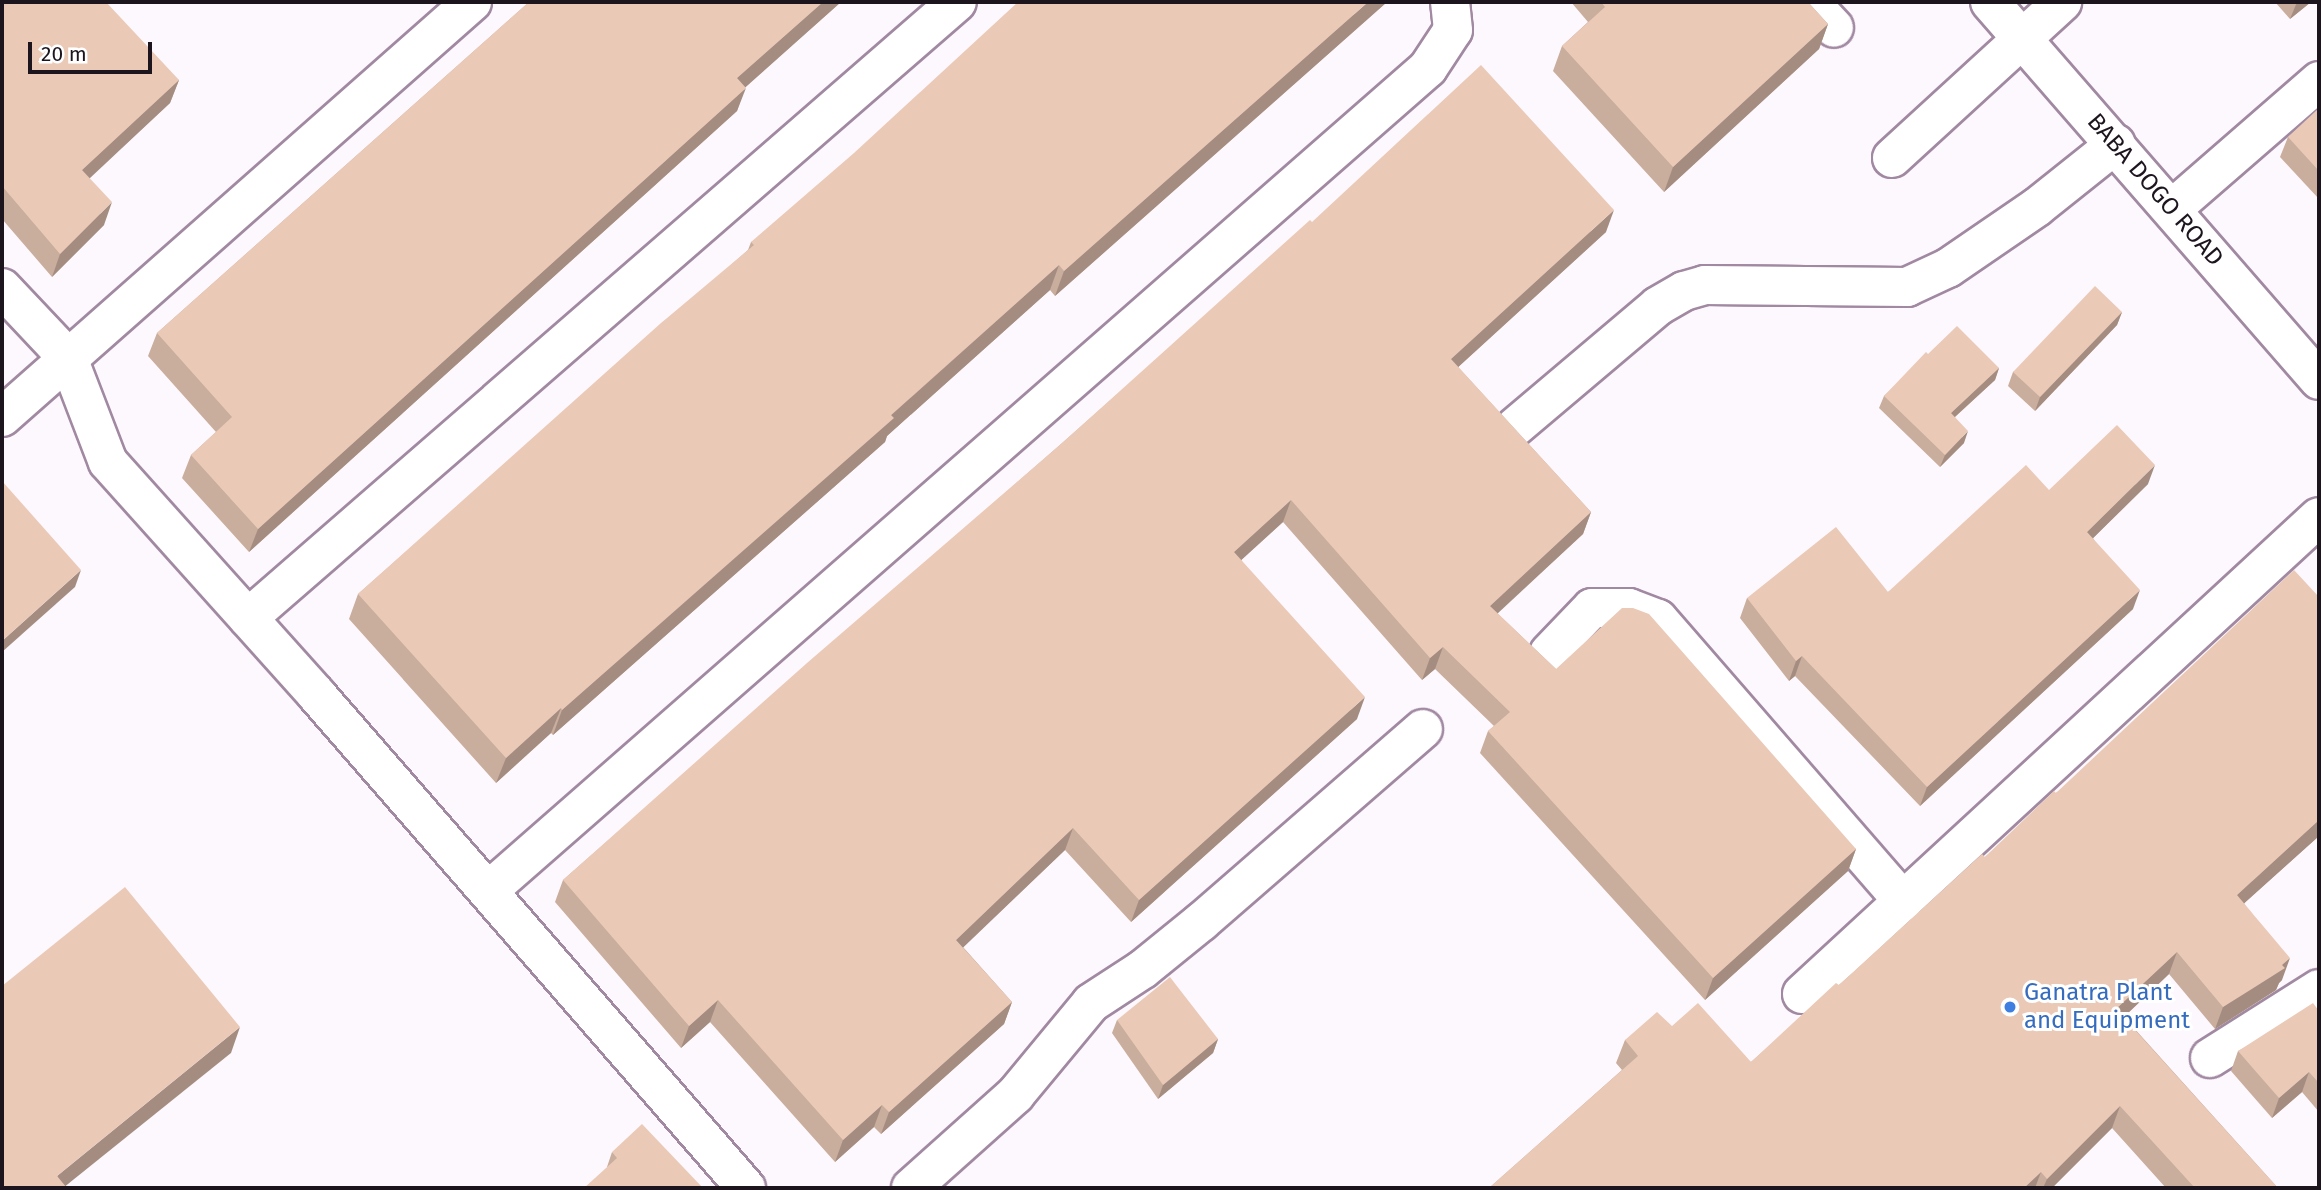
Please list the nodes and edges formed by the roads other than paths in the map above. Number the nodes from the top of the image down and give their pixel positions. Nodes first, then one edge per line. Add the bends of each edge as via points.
1 (472, 2) edge
2 (957, 2) edge
3 (1450, 2) edge
4 (1990, 2) edge
5 (2062, 2) edge
6 (2022, 38) junction
7 (2314, 97) edge
8 (2116, 144) junction
9 (1892, 158) dead end
10 (2172, 209) junction
11 (2, 288) edge
12 (68, 358) junction
13 (2319, 380) edge
14 (2, 417) edge
15 (1515, 427) edge
16 (2319, 517) edge
17 (248, 618) junction
18 (1549, 653) dead end
19 (1423, 729) dead end
20 (488, 891) junction
21 (1903, 901) junction
22 (2319, 989) edge
23 (1802, 994) dead end
24 (2210, 1058) dead end
25 (746, 1188) edge
26 (911, 1188) edge

1 - 12 street
2 - 17 street
3 - 20 street via 1453,30 1428,68
4 - 6 street, BABA DOGO ROAD
5 - 6 street
6 - 8 street, BABA DOGO ROAD
6 - 9 street
7 - 10 street
8 - 10 street, BABA DOGO ROAD
8 - 15 street via 2037,207 1948,268 1907,287 1705,285 1684,291 1658,306
10 - 13 street, BABA DOGO ROAD
11 - 12 street
12 - 14 street
12 - 17 street via 108,462
16 - 21 street
17 - 20 street
18 - 21 street via 1592,608 1629,608 1658,619
19 - 26 street via 1201,922 1091,1003 1015,1095
20 - 25 street
21 - 23 street
22 - 24 street

